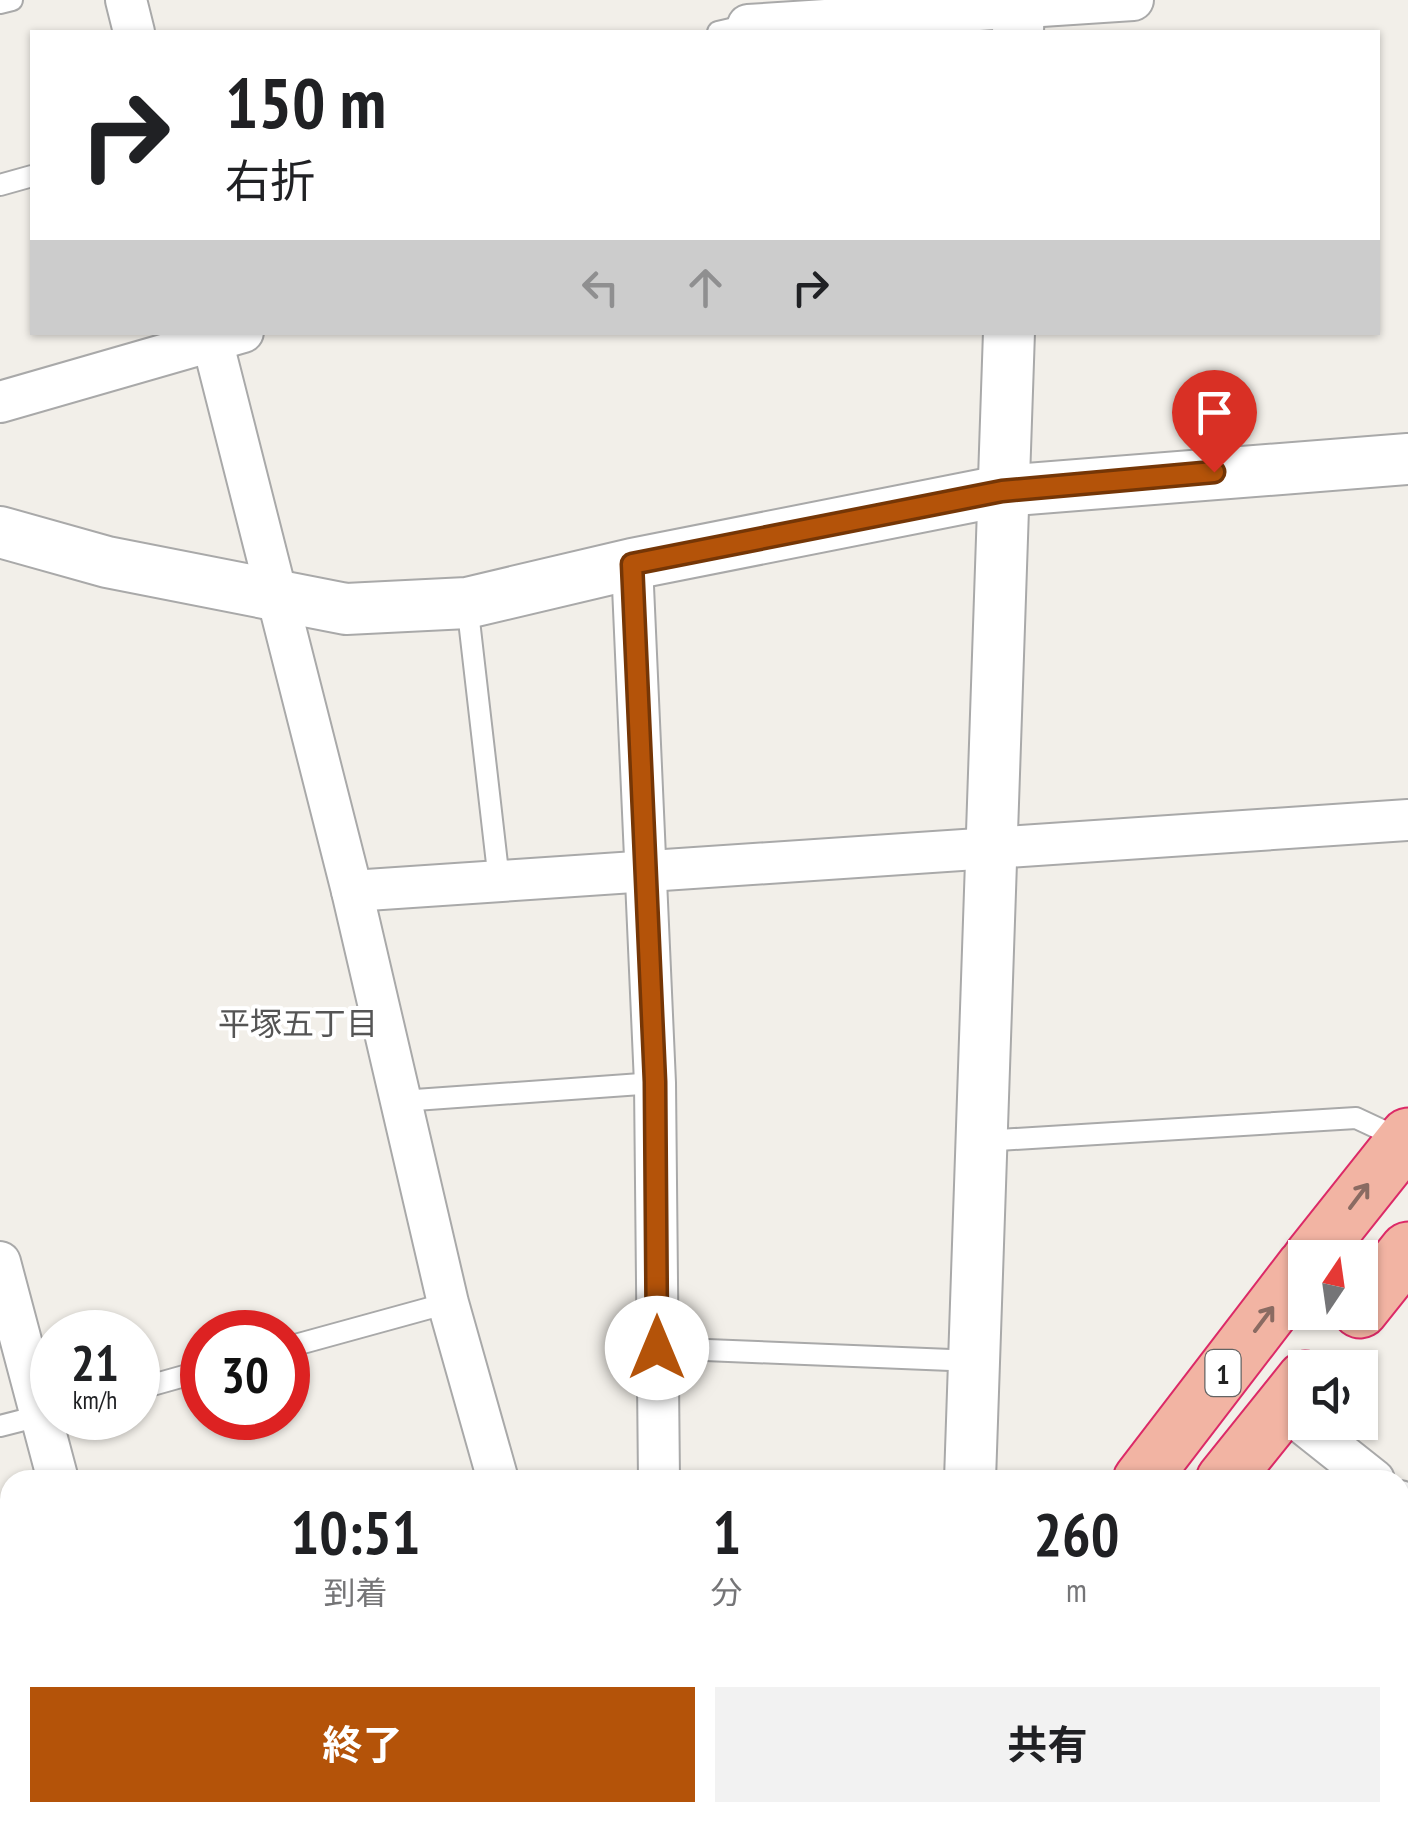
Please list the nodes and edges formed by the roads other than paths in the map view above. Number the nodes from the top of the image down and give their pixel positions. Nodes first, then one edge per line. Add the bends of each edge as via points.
1 (12, 0) edge
2 (126, 0) edge
3 (1132, 0) edge
4 (0, 3) edge
5 (1019, 13) edge
6 (738, 22) edge
7 (134, 30) edge
8 (30, 177) edge
9 (0, 185) edge
10 (222, 335) edge
11 (1009, 335) edge
12 (0, 402) edge
13 (1408, 460) edge
14 (1002, 491) junction
15 (0, 532) edge
16 (632, 564) junction
17 (278, 598) junction
18 (468, 603) junction
19 (1408, 820) edge
20 (990, 848) junction
21 (646, 868) junction
22 (499, 882) junction
23 (352, 891) junction
24 (655, 1082) junction
25 (401, 1100) junction
26 (1406, 1138) edge
27 (983, 1141) junction
28 (1325, 1240) edge
29 (1408, 1250) edge
30 (0, 1262) edge
31 (1378, 1287) edge
32 (1288, 1288) edge
33 (448, 1303) junction
34 (1344, 1330) edge
35 (310, 1341) edge
36 (657, 1348) junction
37 (1328, 1350) edge
38 (30, 1359) edge
39 (975, 1361) junction
40 (1288, 1400) edge
41 (30, 1418) edge
42 (0, 1426) edge
43 (51, 1440) edge
44 (1343, 1440) edge
45 (56, 1470) edge
46 (495, 1470) edge
47 (659, 1470) edge
48 (970, 1470) edge
49 (1149, 1470) edge
50 (1232, 1470) edge
51 (1366, 1470) edge

1 - 4 lane
2 - 7 street
3 - 5 street
5 - 6 street
8 - 9 lane
10 - 12 street
10 - 17 street
11 - 14 street
13 - 14 street
14 - 16 street
14 - 20 street
15 - 17 street
16 - 18 street
16 - 21 street
17 - 18 street via 346,609
17 - 23 street
18 - 22 lane
19 - 20 street
20 - 21 street
20 - 27 street
21 - 22 street
21 - 24 street
22 - 23 street
23 - 25 street
24 - 25 lane
24 - 36 street
25 - 33 street
26 - 27 lane via 1356,1118
28 -> 26 highway
27 - 39 street
29 - 31 highway, 1
30 - 38 street
49 -> 32 highway, 1
33 - 35 lane
33 - 46 street
34 - 37 highway, 1
36 - 39 lane
36 - 47 street
39 - 48 street
40 - 50 highway, 1
41 - 42 lane
43 - 45 street
44 - 51 street

